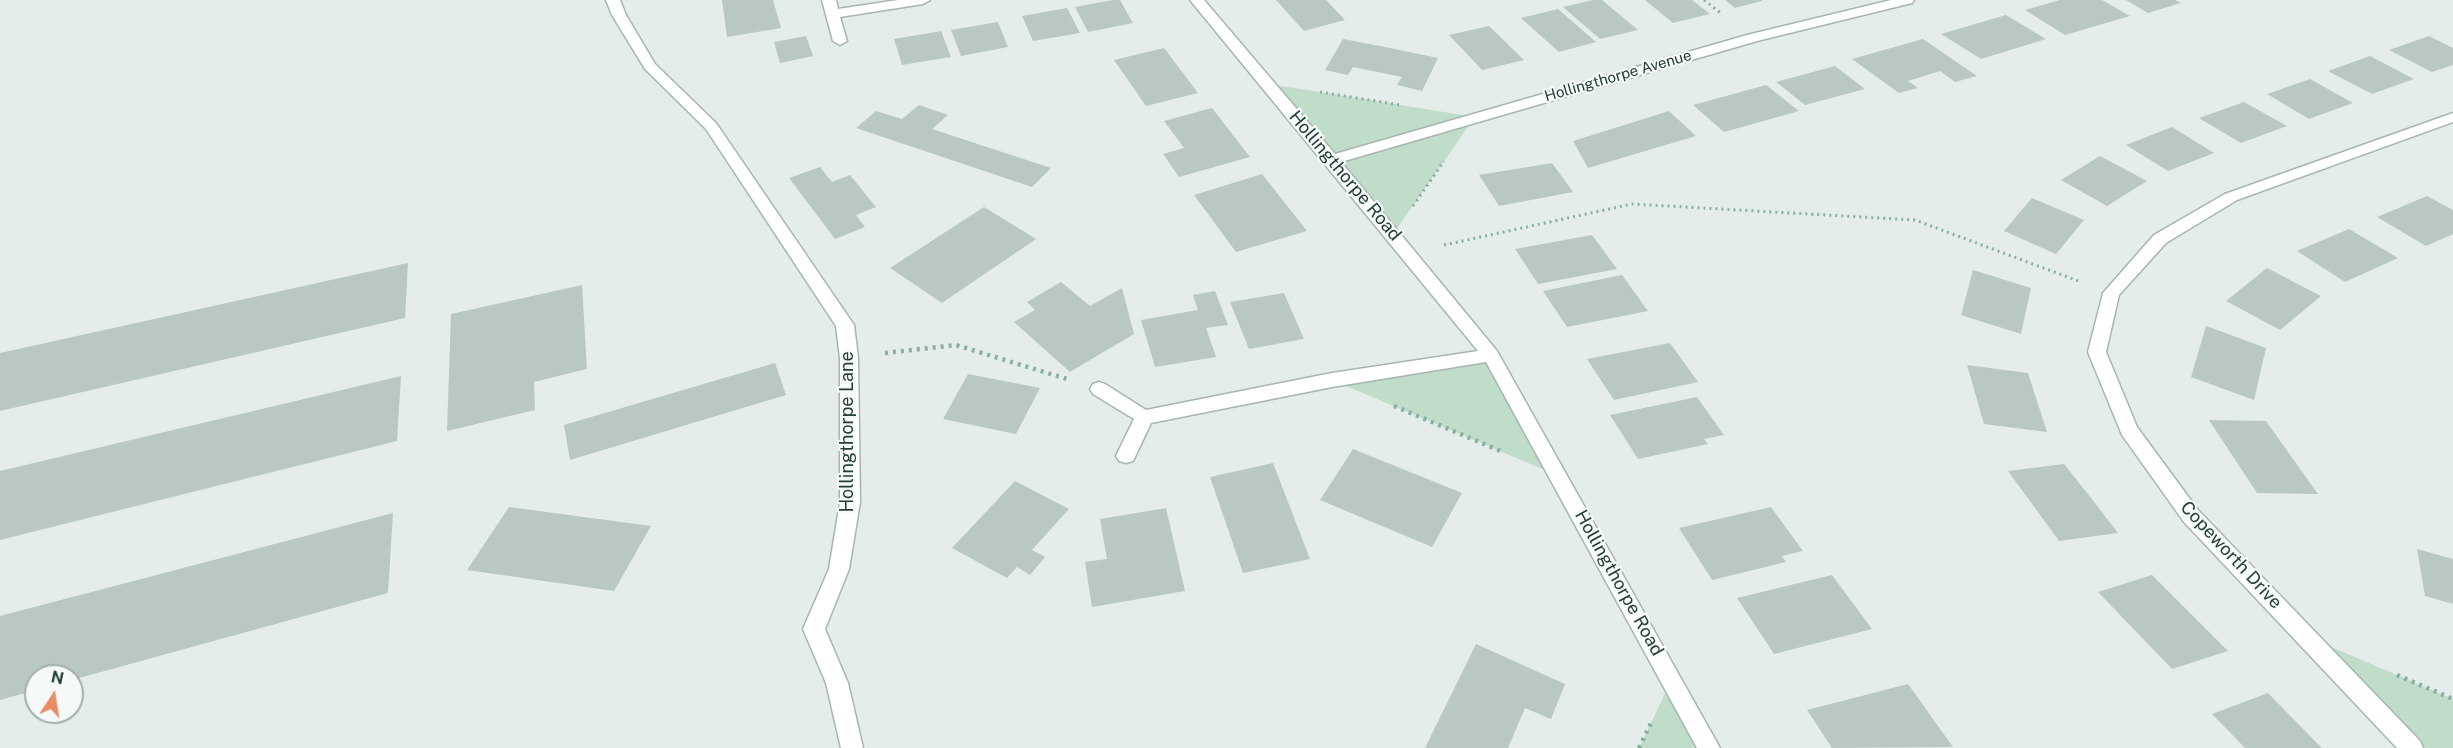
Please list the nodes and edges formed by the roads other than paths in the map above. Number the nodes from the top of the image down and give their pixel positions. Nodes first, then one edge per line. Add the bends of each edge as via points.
1 (614, 0) edge
2 (923, 0) edge
3 (1197, 0) edge
4 (1907, 0) edge
5 (831, 7) edge
6 (840, 41) dead end
7 (2453, 117) edge
8 (1332, 160) junction
9 (1491, 355) junction
10 (1100, 389) road end
11 (1144, 417) junction
12 (1126, 456) dead end
13 (852, 748) edge
14 (1709, 748) edge
15 (2412, 748) edge

1 - 13 street, Hollingthorpe Lane via 650,66 711,126 844,325 849,358 849,502 839,569 814,629 837,683
2 - 5 street
3 - 8 street, Hollingthorpe Road
4 - 8 street, Hollingthorpe Avenue via 1752,38
5 - 6 street
7 - 15 street, Copeworth Drive via 2231,196 2160,239 2111,293 2097,352 2129,430 2191,516
8 - 9 street, Hollingthorpe Road
9 - 11 street via 1332,380
9 - 14 street, Hollingthorpe Road
10 - 11 street
11 - 12 street

